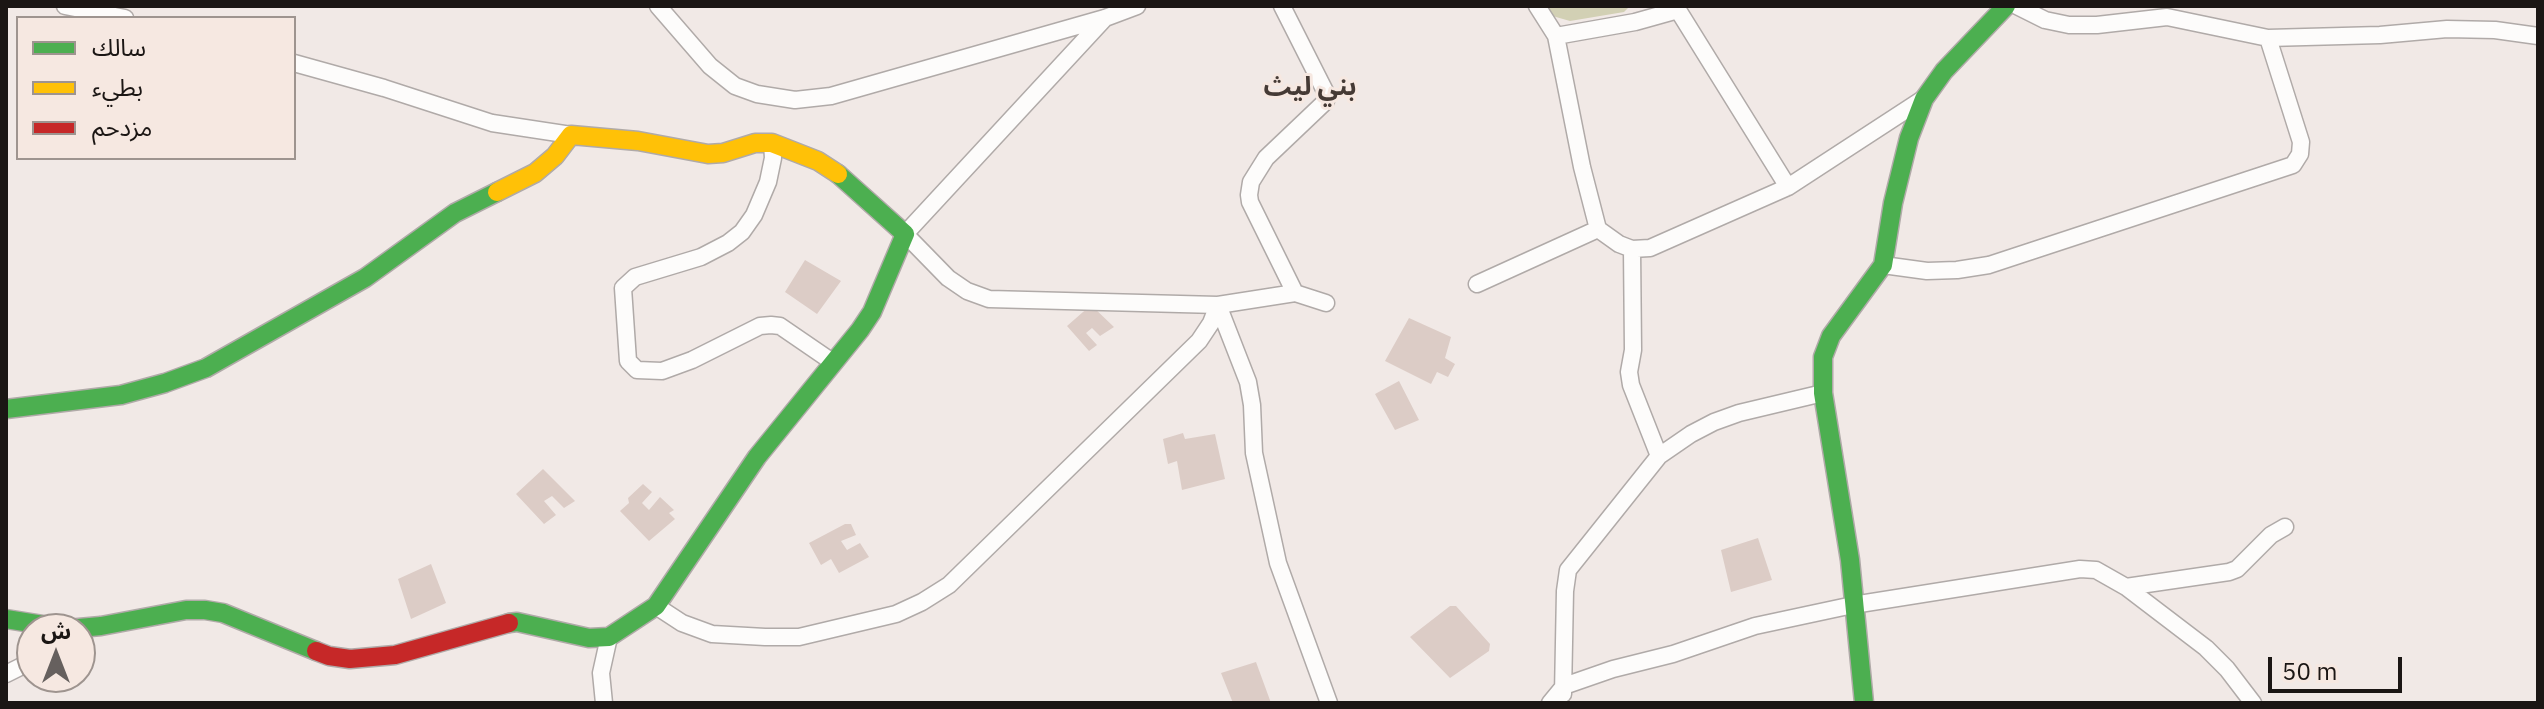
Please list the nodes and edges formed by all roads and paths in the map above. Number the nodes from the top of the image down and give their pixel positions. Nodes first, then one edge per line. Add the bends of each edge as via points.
1 (65, 6) edge
2 (658, 6) edge
3 (1137, 6) edge
4 (1282, 6) edge
5 (1537, 6) edge
6 (2006, 6) edge
7 (2017, 6) edge
8 (1678, 8) edge
9 (115, 16) edge
10 (1105, 18) junction
11 (1556, 36) junction
12 (2538, 36) edge
13 (2268, 38) junction
14 (296, 64) edge
15 (1924, 99) junction
16 (571, 135) junction
17 (772, 143) junction
18 (1788, 187) junction
19 (1598, 229) junction
20 (905, 234) junction
21 (1632, 249) junction
22 (1883, 265) junction
23 (1477, 284) dead end
24 (1295, 293) junction
25 (1326, 303) dead end
26 (1218, 305) junction
27 (834, 363) junction
28 (1823, 393) junction
29 (6, 409) edge
30 (1659, 456) junction
31 (2285, 527) dead end
32 (2126, 587) junction
33 (1853, 605) junction
34 (656, 606) junction
35 (6, 619) edge
36 (101, 626) junction
37 (96, 629) edge
38 (609, 637) junction
39 (1563, 695) edge
40 (1858, 700) edge
41 (604, 703) edge
42 (1329, 703) edge
43 (1550, 703) edge
44 (2253, 703) edge

1 - 9 street
2 - 10 street via 710,66 735,86 795,100 831,96
3 - 10 street
4 - 24 street via 1326,101 1266,158 1249,195
5 - 11 street
6 - 15 street
7 - 13 street via 2069,25 2167,17
8 - 11 street via 1635,22
8 - 18 street
10 - 20 street
11 - 19 street
12 - 13 street via 2447,29
13 - 22 street via 2301,142 2293,165 1989,265 1927,271
14 - 16 street via 492,123
15 - 18 street
15 - 22 street via 1909,138
16 - 17 street via 708,154
16 - 29 street via 535,173 455,213 365,278 206,368 121,395
17 - 20 street via 846,179
17 - 27 street via 768,182 742,232 701,257 635,277 623,288 628,361 637,370 662,371 771,325
18 - 21 street via 1650,248
19 - 21 street
19 - 23 street
20 - 26 street via 948,278 989,299
20 - 27 street via 872,312
21 - 30 street via 1629,372
22 - 28 street via 1826,346
24 - 25 street
24 - 26 street
26 - 34 street via 1199,341 949,585 922,602 885,617 799,637 712,634
26 - 42 street via 1248,382 1254,453 1278,563
27 - 34 street via 757,457
28 - 30 street via 1714,422
28 - 33 street
30 - 39 street via 1568,570
31 - 32 street via 2229,572
32 - 33 street via 2096,570 2080,569
32 - 44 street via 2206,648
33 - 39 street via 1755,626 1613,669
33 - 40 street
34 - 38 street
35 - 36 street via 68,629
36 - 37 street
36 - 38 street via 205,610 350,659 395,655 517,622 589,638
38 - 41 street via 601,673
39 - 43 street

